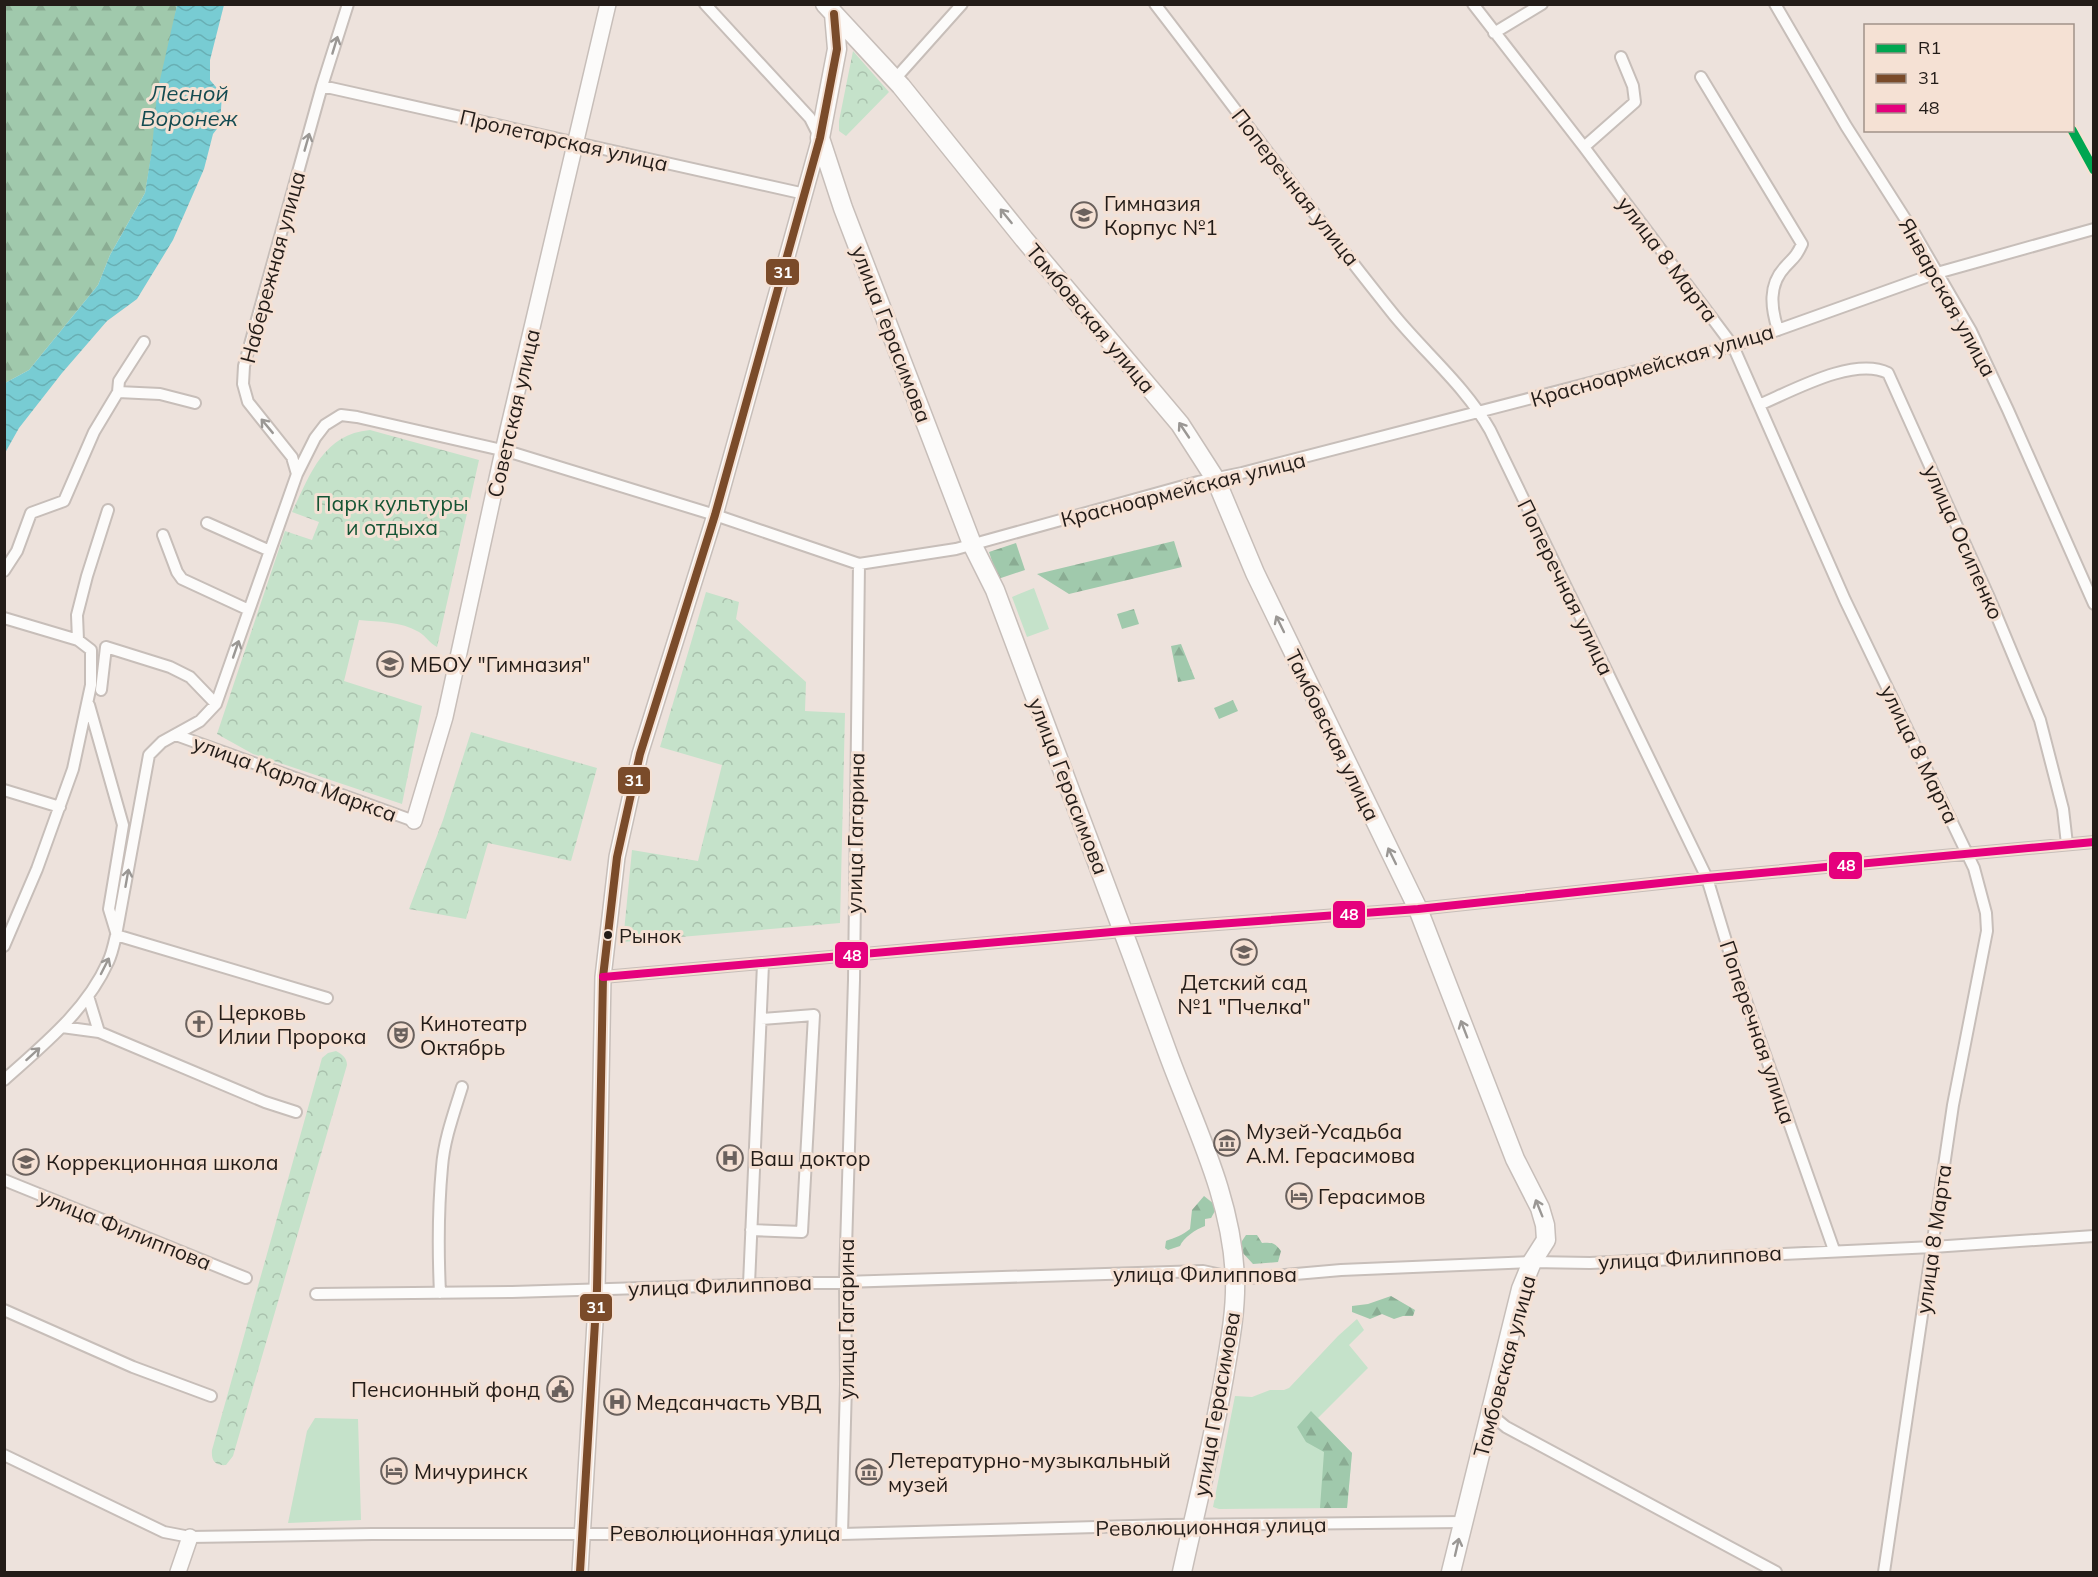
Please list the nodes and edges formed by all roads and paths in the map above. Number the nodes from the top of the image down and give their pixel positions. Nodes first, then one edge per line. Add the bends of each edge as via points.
1 (348, 4) edge
2 (608, 4) edge
3 (705, 4) edge
4 (962, 4) edge
5 (1155, 4) edge
6 (1473, 4) edge
7 (1542, 4) edge
8 (1775, 4) edge
9 (829, 9) edge
10 (1494, 33) junction
11 (1621, 57) dead end
12 (1701, 78) dead end
13 (895, 79) junction
14 (322, 86) junction
15 (820, 138) junction
16 (576, 142) junction
17 (1584, 147) junction
18 (805, 194) junction
19 (2094, 229) edge
20 (1937, 273) junction
21 (1778, 330) junction
22 (144, 342) dead end
23 (1733, 346) junction
24 (118, 392) junction
25 (195, 403) dead end
26 (1759, 405) junction
27 (1480, 412) junction
28 (503, 451) junction
29 (297, 474) junction
30 (1216, 480) junction
31 (108, 510) dead end
32 (715, 514) junction
33 (207, 523) dead end
34 (163, 535) dead end
35 (972, 544) junction
36 (270, 551) junction
37 (859, 564) junction
38 (4, 571) edge
39 (2094, 604) edge
40 (249, 610) junction
41 (4, 618) edge
42 (78, 640) junction
43 (101, 690) dead end
44 (88, 701) junction
45 (216, 704) junction
46 (176, 735) junction
47 (4, 790) edge
48 (60, 807) junction
49 (414, 821) joint
50 (2094, 842) edge
51 (2067, 844) junction
52 (1967, 854) junction
53 (1707, 878) junction
54 (1418, 909) junction
55 (1123, 931) junction
56 (116, 935) junction
57 (4, 946) edge
58 (854, 956) junction
59 (763, 964) junction
60 (603, 977) junction
61 (88, 996) junction
62 (327, 998) dead end
63 (761, 1019) junction
64 (63, 1027) junction
65 (99, 1032) junction
66 (4, 1080) edge
67 (462, 1087) dead end
68 (296, 1112) dead end
69 (4, 1180) edge
70 (751, 1230) junction
71 (2094, 1236) edge
72 (1933, 1247) junction
73 (1834, 1250) junction
74 (1532, 1262) junction
75 (246, 1278) dead end
76 (1235, 1278) junction
77 (845, 1282) junction
78 (749, 1284) junction
79 (597, 1289) junction
80 (440, 1293) junction
81 (316, 1294) dead end
82 (4, 1310) edge
83 (211, 1396) dead end
84 (1489, 1413) junction
85 (4, 1455) edge
86 (1463, 1522) junction
87 (1192, 1526) junction
88 (582, 1533) junction
89 (842, 1534) junction
90 (190, 1537) junction
91 (178, 1572) edge
92 (580, 1572) edge
93 (1182, 1572) edge
94 (1451, 1572) edge
95 (1776, 1572) edge
96 (1884, 1572) edge

14 -> 1 street, Набережная улица
2 - 16 main road, Советская улица
3 - 15 street via 810,118
4 - 13 street
5 - 27 street, Поперечная улица via 1395,316
6 - 10 street, улица 8 Марта
7 - 10 street
8 - 20 street, Январская улица
9 - 13 main road, Тамбовская улица
9 - 15 main road, улица Герасимова via 837,49
10 - 17 street, улица 8 Марта
11 - 17 street via 1635,102
12 - 21 street via 1802,244 1796,257 1783,268 1771,297
30 -> 13 main road, Тамбовская улица via 1180,424
14 - 16 street, Пролетарская улица
29 -> 14 street, Набережная улица via 292,457 248,402 244,366
15 - 18 main road
15 - 35 main road, улица Герасимова via 843,208
16 - 18 street, Пролетарская улица
16 - 28 main road, Советская улица
17 - 23 street, улица 8 Марта
18 - 32 main road
19 - 20 street, Красноармейская улица
20 - 21 street, Красноармейская улица
20 - 39 street, Январская улица via 1971,331
21 - 23 street, Красноармейская улица
22 - 24 street via 119,381
23 - 26 street, улица 8 Марта
23 - 27 street, Красноармейская улица
24 - 25 street via 160,394
24 - 38 street via 94,432 64,501 31,513
26 - 51 street, улица Осипенко via 1853,369 1881,369 1888,373 2040,720 2063,809
26 - 52 street, улица 8 Марта via 1845,600
27 - 30 street, Красноармейская улица
27 - 53 street, Поперечная улица
28 - 29 street, Красноармейская улица via 376,420 341,416 325,425 315,438
28 - 32 street, Красноармейская улица
28 - 49 main road, Советская улица via 445,717
29 - 36 street
30 - 35 street, Красноармейская улица
54 -> 30 main road, Тамбовская улица via 1255,573
31 - 42 street via 77,615
32 - 37 street, Красноармейская улица
32 - 60 main road via 640,754 617,857
33 - 36 street
34 - 40 street via 182,579
35 - 37 street, Красноармейская улица
35 - 55 main road, улица Герасимова via 995,590
36 - 40 street
37 - 58 street, улица Гагарина
45 -> 40 street
41 - 42 street
42 - 44 street via 91,650
43 - 45 street via 106,647 190,677
44 - 48 street via 73,770
44 - 56 street via 123,825 109,909
45 - 46 street via 200,721
46 - 49 street, улица Карла Маркса
56 -> 46 street via 149,755
47 - 48 street
48 - 57 street
50 - 51 street
51 - 52 street
52 - 53 street
52 - 72 street, улица 8 Марта via 1986,912 1987,931 1953,1105
53 - 54 street
53 - 73 street, Поперечная улица via 1732,961
54 - 55 street
74 -> 54 main road, Тамбовская улица via 1546,1240 1540,1208 1515,1159
55 - 58 street
55 - 76 main road, улица Герасимова via 1217,1178
61 -> 56 street via 108,961
56 - 62 street
58 - 59 street
58 - 77 street, улица Гагарина
59 - 60 street
59 - 63 street
60 - 79 main road
61 - 64 street
61 - 65 street
63 - 70 street
63 - 70 street via 814,1015 802,1232
64 - 65 street
66 -> 64 street
65 - 68 street
67 - 80 street via 442,1167 437,1228
69 - 75 street, улица Филиппова
70 - 78 street
71 - 72 street, улица Филиппова
72 - 73 street, улица Филиппова
72 - 96 street, улица 8 Марта
73 - 74 street, улица Филиппова via 1590,1263
74 - 76 street, улица Филиппова
74 - 84 main road, Тамбовская улица via 1521,1289
76 - 77 street, улица Филиппова via 1203,1271
76 - 87 main road, улица Герасимова via 1233,1321 1217,1420
77 - 78 street, улица Филиппова
77 - 89 street, улица Гагарина
78 - 79 street, улица Филиппова
79 - 80 street, улица Филиппова
79 - 88 main road
80 - 81 street, улица Филиппова
82 - 83 street via 132,1367
84 - 86 main road, Тамбовская улица
84 - 95 street via 1506,1427
85 - 90 street, Революционная улица via 164,1532
86 - 87 street, Революционная улица
94 -> 86 main road, Тамбовская улица
87 - 89 street, Революционная улица
87 - 93 main road, улица Герасимова
88 - 89 street, Революционная улица
88 - 90 street, Революционная улица
88 - 92 main road
90 - 91 main road

